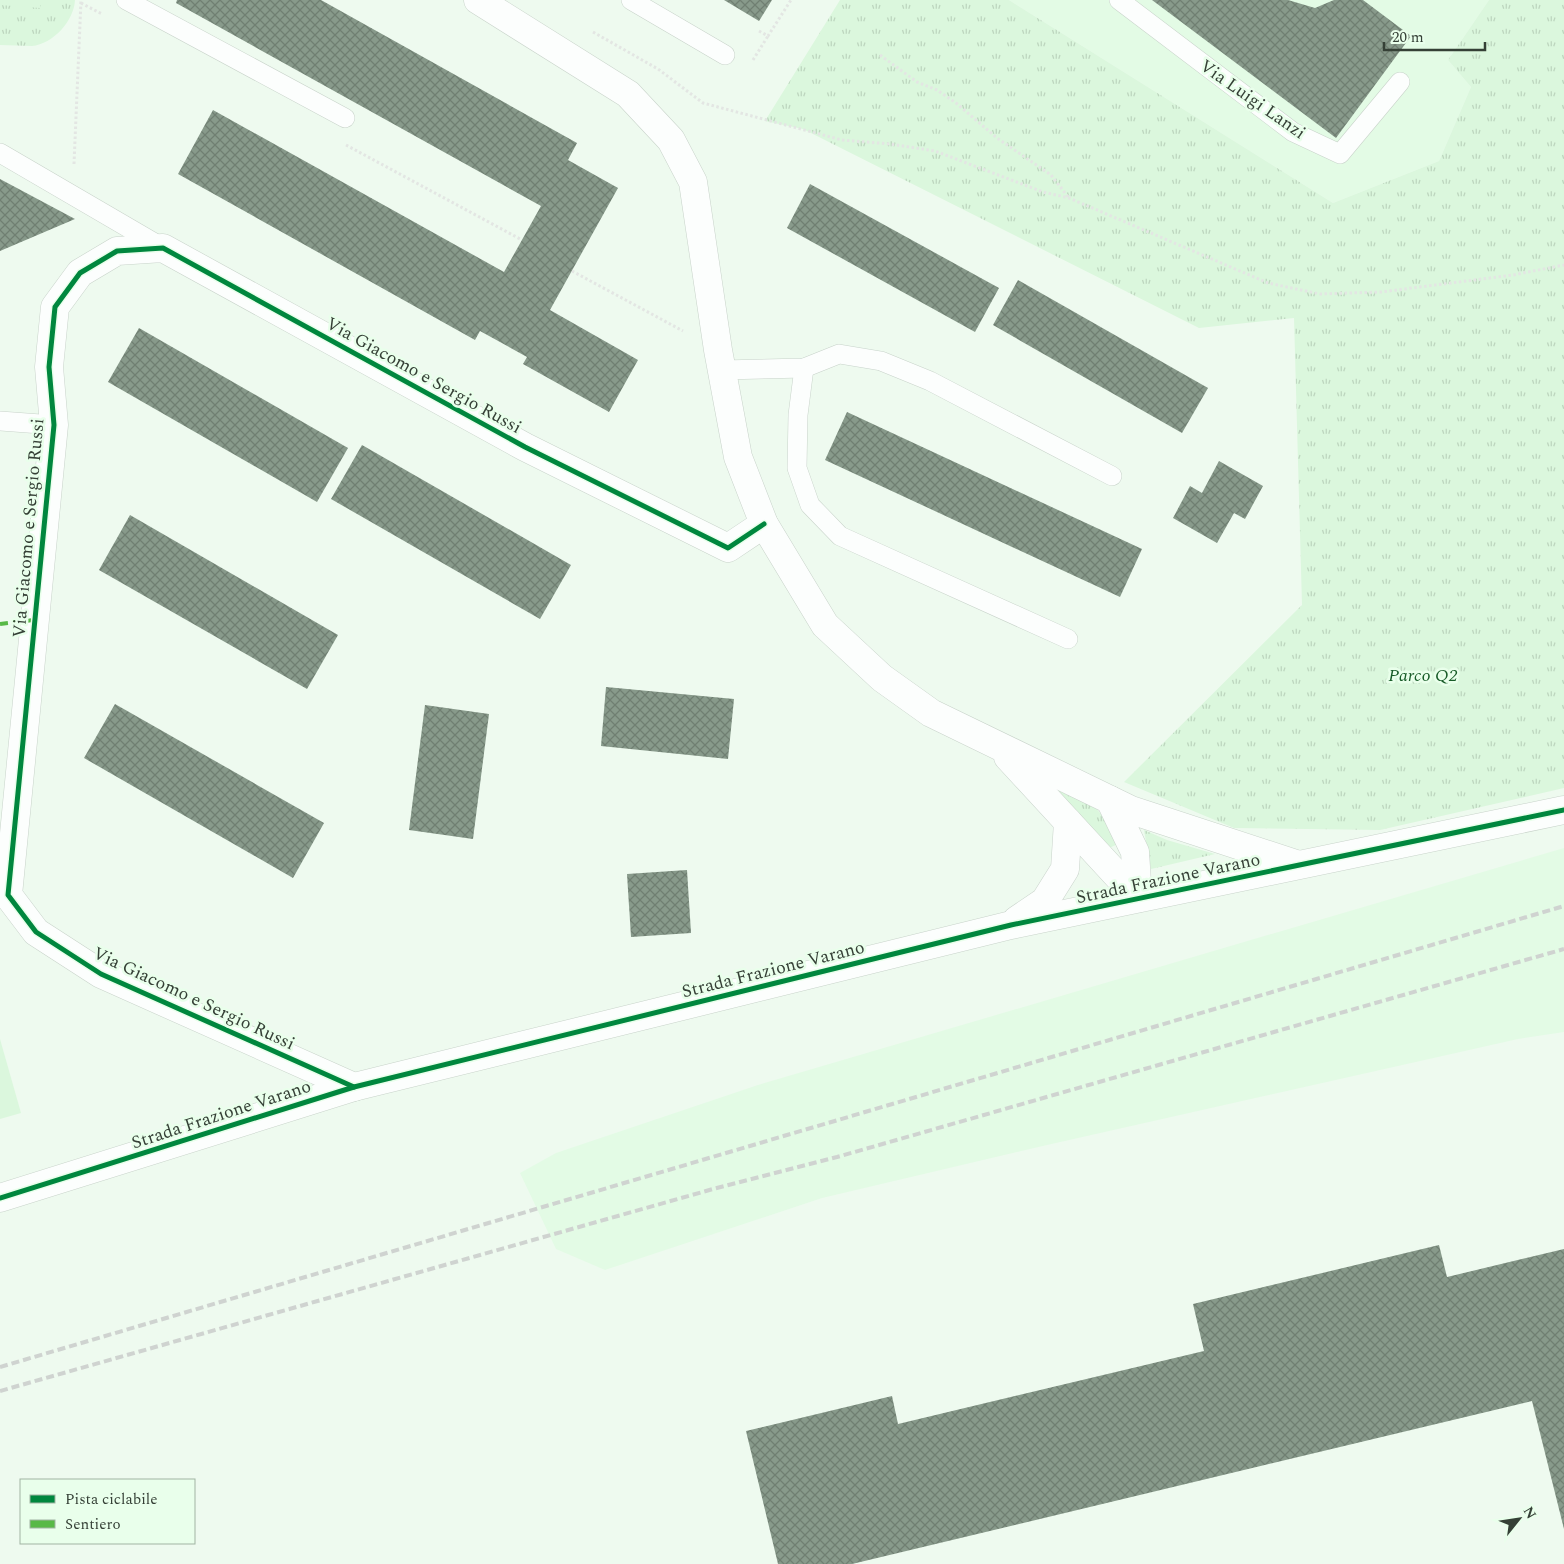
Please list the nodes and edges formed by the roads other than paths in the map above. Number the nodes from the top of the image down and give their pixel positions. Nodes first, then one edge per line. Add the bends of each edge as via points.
1 (126, 0) edge
2 (478, 0) edge
3 (631, 0) edge
4 (1119, 0) edge
5 (725, 56) dead end
6 (1400, 82) dead end
7 (344, 118) dead end
8 (0, 153) edge
9 (163, 248) junction
10 (720, 360) junction
11 (804, 368) junction
12 (0, 421) edge
13 (54, 425) junction
14 (1112, 476) dead end
15 (764, 524) junction
16 (1068, 639) dead end
17 (999, 746) junction
18 (1110, 800) junction
19 (1564, 810) edge
20 (1068, 822) junction
21 (1297, 865) junction
22 (1138, 898) junction
23 (1012, 925) junction
24 (354, 1087) junction
25 (0, 1198) edge

1 - 7 lane
2 - 10 street via 628,94 672,140 693,182
3 - 5 lane
4 - 6 lane, Via Luigi Lanzi via 1293,132 1340,154
8 - 9 lane
9 - 13 street, Via Giacomo e Sergio Russi via 117,251 80,273 56,307 49,367
9 - 15 street, Via Giacomo e Sergio Russi via 525,446 728,548
10 - 11 lane
10 - 15 street via 738,457
11 - 14 lane via 839,354 881,360 930,381
11 - 16 lane via 798,415 797,468 810,505 840,536
12 - 13 lane
13 - 24 street, Via Giacomo e Sergio Russi via 8,895 36,932 101,974
15 - 17 street via 825,625 882,678 931,713
17 - 18 street
17 - 20 street
18 - 21 street via 1131,810
18 - 22 street via 1135,852
19 - 21 street, Strada Frazione Varano
20 - 22 street
20 - 23 street via 1065,869 1045,900
21 - 22 street, Strada Frazione Varano
22 - 23 street, Strada Frazione Varano
23 - 24 street, Strada Frazione Varano
24 - 25 street, Strada Frazione Varano

